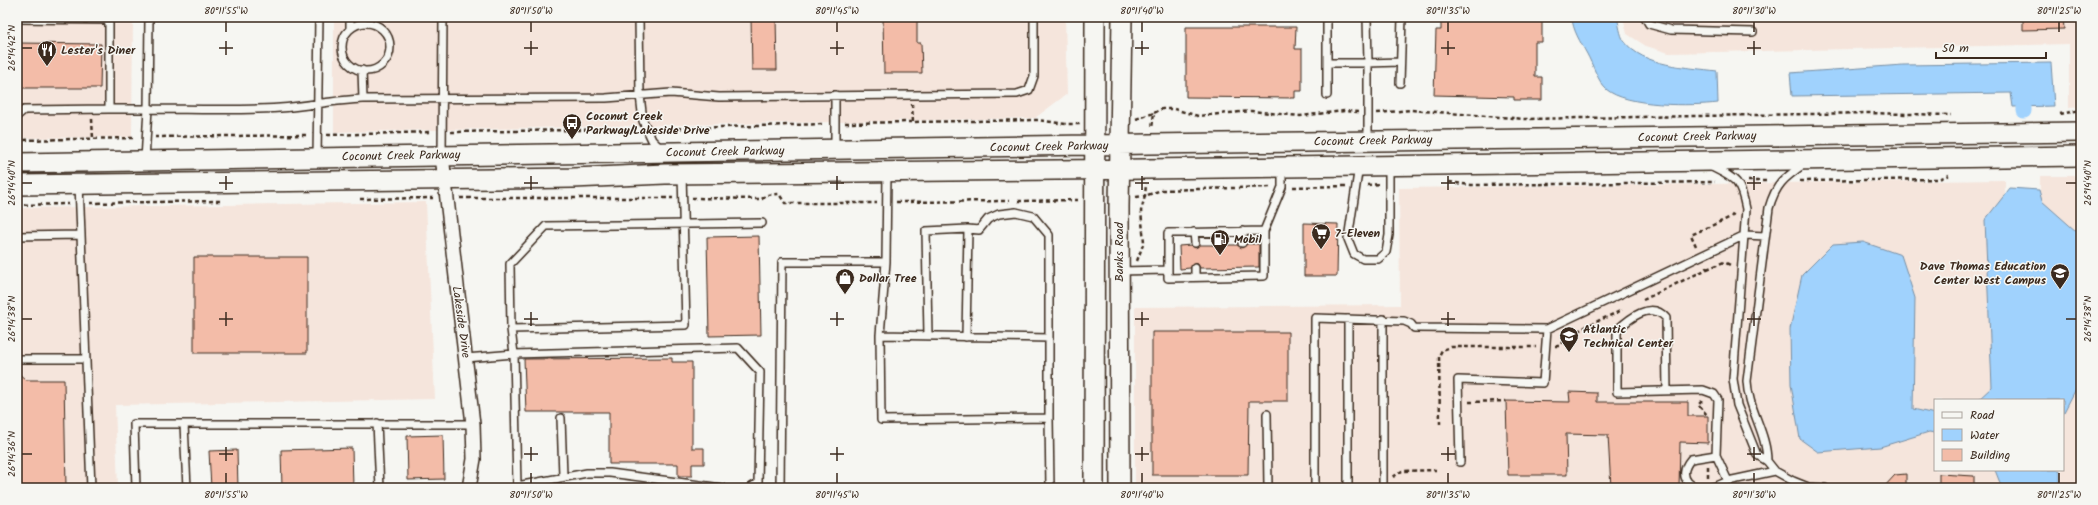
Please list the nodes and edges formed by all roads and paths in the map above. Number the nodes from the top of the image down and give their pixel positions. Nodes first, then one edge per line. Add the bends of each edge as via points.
1 (149, 17) edge
2 (320, 17) edge
3 (350, 17) edge
4 (443, 17) edge
5 (639, 17) edge
6 (1034, 17) edge
7 (1095, 17) edge
8 (1122, 17) edge
9 (1327, 17) edge
10 (1367, 17) edge
11 (1402, 17) edge
12 (1645, 17) edge
13 (17, 19) edge
14 (350, 29) junction
15 (1753, 32) dead end
16 (1400, 62) junction
17 (1327, 63) junction
18 (1368, 63) junction
19 (362, 70) junction
20 (1400, 83) dead end
21 (640, 95) junction
22 (835, 95) junction
23 (912, 95) junction
24 (1327, 95) dead end
25 (363, 99) junction
26 (442, 100) junction
27 (317, 105) junction
28 (92, 109) junction
29 (109, 109) junction
30 (148, 109) junction
31 (2081, 110) edge
32 (1154, 113) dead end
33 (1368, 113) junction
34 (1957, 115) dead end
35 (2057, 115) dead end
36 (17, 116) edge
37 (913, 122) junction
38 (835, 123) junction
39 (1095, 123) junction
40 (646, 129) junction
41 (442, 132) junction
42 (2081, 132) edge
43 (317, 135) junction
44 (147, 137) junction
45 (93, 139) junction
46 (17, 140) edge
47 (1368, 141) junction
48 (1121, 145) junction
49 (1095, 146) junction
50 (835, 150) junction
51 (664, 153) junction
52 (442, 156) junction
53 (2081, 156) edge
54 (317, 157) junction
55 (145, 160) junction
56 (1810, 160) junction
57 (102, 161) junction
58 (1701, 162) junction
59 (17, 163) edge
60 (1359, 166) junction
61 (1282, 167) junction
62 (1095, 170) junction
63 (1120, 170) junction
64 (887, 172) junction
65 (682, 174) junction
66 (1389, 175) junction
67 (1956, 175) dead end
68 (444, 179) junction
69 (1736, 181) junction
70 (1784, 181) junction
71 (1443, 182) dead end
72 (79, 184) junction
73 (17, 185) edge
74 (1356, 185) junction
75 (1282, 187) junction
76 (1145, 196) dead end
77 (447, 198) junction
78 (683, 198) junction
79 (352, 199) dead end
80 (1095, 200) junction
81 (227, 201) dead end
82 (886, 202) junction
83 (79, 204) junction
84 (17, 205) edge
85 (762, 223) dead end
86 (684, 224) junction
87 (968, 229) junction
88 (1264, 230) junction
89 (1242, 231) junction
90 (1194, 232) junction
91 (1220, 232) junction
92 (80, 235) junction
93 (1745, 235) junction
94 (17, 236) edge
95 (1765, 236) junction
96 (1195, 244) dead end
97 (1220, 244) dead end
98 (1242, 244) dead end
99 (886, 262) junction
100 (1195, 268) dead end
101 (1220, 268) dead end
102 (1242, 268) dead end
103 (1707, 269) dead end
104 (1119, 270) junction
105 (1168, 270) junction
106 (1735, 271) dead end
107 (1195, 277) junction
108 (1220, 277) junction
109 (1242, 277) junction
110 (1348, 319) junction
111 (1383, 319) junction
112 (511, 329) junction
113 (1547, 329) junction
114 (880, 335) junction
115 (928, 336) junction
116 (966, 337) junction
117 (1049, 338) junction
118 (514, 354) junction
119 (466, 358) junction
120 (17, 359) edge
121 (85, 359) junction
122 (1667, 391) junction
123 (1709, 392) junction
124 (1506, 401) dead end
125 (1458, 402) junction
126 (1267, 414) dead end
127 (1710, 417) dead end
128 (561, 418) dead end
129 (1049, 418) junction
130 (377, 423) junction
131 (184, 424) junction
132 (473, 424) junction
133 (1712, 456) junction
134 (1767, 461) junction
135 (1460, 462) dead end
136 (1436, 470) dead end
137 (1775, 471) junction
138 (563, 476) junction
139 (1728, 481) junction
140 (1383, 486) edge
141 (91, 488) edge
142 (136, 488) edge
143 (187, 488) edge
144 (380, 488) edge
145 (469, 488) edge
146 (722, 488) edge
147 (750, 488) edge
148 (780, 488) edge
149 (1050, 488) edge
150 (1094, 488) edge
151 (1120, 488) edge
152 (1268, 488) edge
153 (1315, 488) edge
154 (1348, 488) edge
155 (1708, 488) edge
156 (1825, 488) edge

1 - 30 lane
2 - 27 lane
3 - 14 lane
4 - 26 lane
5 - 21 lane
6 - 23 lane via 1034,76 1029,90 1017,94
7 - 39 main road, Banks Road
8 - 48 main road, Banks Road
9 - 17 lane
10 - 18 lane
11 - 16 lane
12 - 15 lane via 1649,24 1670,30
13 - 29 lane via 108,20
14 - 19 lane via 343,42 344,57 348,63
14 - 19 lane via 371,23 378,26 388,37 390,44 387,59 376,69
16 - 18 lane
16 - 20 lane
17 - 18 lane
17 - 24 lane
18 - 33 lane
19 - 25 lane
21 - 22 lane
21 - 26 lane via 606,98
21 - 40 lane
22 - 23 lane
22 - 38 lane
23 - 37 path
25 - 26 lane
25 - 27 lane
26 - 41 lane
27 - 30 lane via 236,109
27 - 43 lane
28 - 29 lane
28 - 36 lane via 24,110
28 - 45 path
29 - 30 lane
30 - 44 lane
31 - 35 path
32 - 33 path via 1162,109 1174,109 1198,116 1251,111 1300,116 1344,110
33 - 34 path via 1411,110 1525,119 1867,113
33 - 47 lane
37 - 38 path
37 - 39 path via 1038,120 1066,124
38 - 40 path
38 - 50 lane
39 - 49 main road, Banks Road
40 - 41 path
40 - 51 lane
41 - 43 path
41 - 52 lane
42 - 47 main road, Coconut Creek Parkway
43 - 44 path
43 - 54 lane
44 - 45 path
44 - 55 lane
45 - 46 path
47 - 48 main road, Coconut Creek Parkway
48 - 49 main road, Coconut Creek Parkway
48 - 63 main road, Banks Road
49 - 50 main road, Coconut Creek Parkway
49 - 62 main road, Banks Road
50 - 51 main road, Coconut Creek Parkway
51 - 52 main road, Coconut Creek Parkway
52 - 54 main road, Coconut Creek Parkway
52 - 68 street, Lakeside Drive
53 - 56 main road, Coconut Creek Parkway
54 - 55 main road, Coconut Creek Parkway
55 - 57 main road, Coconut Creek Parkway
56 - 58 main road, Coconut Creek Parkway
56 - 70 lane
57 - 59 main road, Coconut Creek Parkway
57 - 72 main road via 87,167 81,175
58 - 66 main road, Coconut Creek Parkway
58 - 69 lane
60 - 61 main road, Coconut Creek Parkway
60 - 66 main road, Coconut Creek Parkway
60 - 74 lane
61 - 63 main road, Coconut Creek Parkway
61 - 75 lane
62 - 63 main road, Coconut Creek Parkway
62 - 64 main road, Coconut Creek Parkway
62 - 80 main road, Banks Road
63 - 104 main road, Banks Road
64 - 65 main road, Coconut Creek Parkway
64 - 82 lane
65 - 68 main road, Coconut Creek Parkway
65 - 78 lane
66 - 74 path
66 - 74 lane via 1389,235 1386,252 1378,259 1363,259 1354,254 1348,239
67 - 70 path via 1939,179
68 - 72 main road, Coconut Creek Parkway
68 - 77 street, Lakeside Drive
69 - 70 path
69 - 71 path via 1471,185
69 - 93 lane via 1742,191 1746,209
70 - 95 lane via 1773,195
72 - 73 main road, Coconut Creek Parkway
72 - 83 lane
74 - 75 path
75 - 76 path via 1161,190
75 - 88 lane
77 - 78 path
77 - 79 path
77 - 119 street, Lakeside Drive
78 - 82 path via 762,199 766,195 779,194 785,203
78 - 86 lane
80 - 82 path
80 - 150 main road, Banks Road
81 - 83 path
82 - 99 lane
83 - 84 path
83 - 92 lane
85 - 86 lane
86 - 112 lane via 546,226 510,264
86 - 112 lane via 686,325
87 - 115 lane via 926,230
87 - 116 lane
87 - 117 lane via 979,230 988,219 999,214 1016,212 1033,216 1049,235
88 - 89 lane
88 - 109 lane via 1264,276
89 - 91 lane
89 - 98 lane
90 - 91 lane
90 - 96 lane
90 - 105 lane via 1168,233
91 - 97 lane
92 - 94 lane
92 - 121 lane
93 - 95 lane
93 - 113 lane
93 - 134 lane via 1734,392 1757,455
95 - 134 lane via 1747,381 1748,394 1767,448
99 - 114 lane
99 - 148 lane via 782,262
100 - 107 lane
101 - 108 lane
102 - 109 lane
103 - 106 path via 1724,262
104 - 105 lane
104 - 151 main road, Banks Road
105 - 107 lane via 1168,278
107 - 108 lane
108 - 109 lane
110 - 111 lane
110 - 153 lane via 1315,318
110 - 154 lane
111 - 113 lane via 1404,321 1414,328
111 - 140 lane
112 - 118 lane
113 - 125 lane via 1543,382 1458,380
114 - 115 lane
114 - 129 lane via 881,420
115 - 116 lane
116 - 117 lane
117 - 129 lane
118 - 119 lane
118 - 138 lane via 517,486
118 - 147 lane via 738,348 760,372 758,483
119 - 132 street, Lakeside Drive
120 - 121 lane
121 - 141 lane
122 - 122 lane via 1618,392 1617,330 1640,313 1653,310 1661,312 1666,318
122 - 123 lane via 1692,389
123 - 127 path via 1698,406
123 - 133 lane via 1718,400
124 - 125 path
125 - 135 lane
126 - 152 lane
128 - 138 lane
129 - 149 lane
130 - 131 lane
130 - 132 lane
130 - 144 lane
131 - 142 lane via 134,424
131 - 143 lane
132 - 145 street, Lakeside Drive via 474,459
133 - 139 lane
133 - 155 path
133 - 155 lane via 1691,459 1684,470 1684,477 1689,485
134 - 137 lane
136 - 140 path via 1402,471
137 - 139 lane
137 - 156 lane via 1808,487
138 - 146 lane via 610,473
139 - 155 lane

